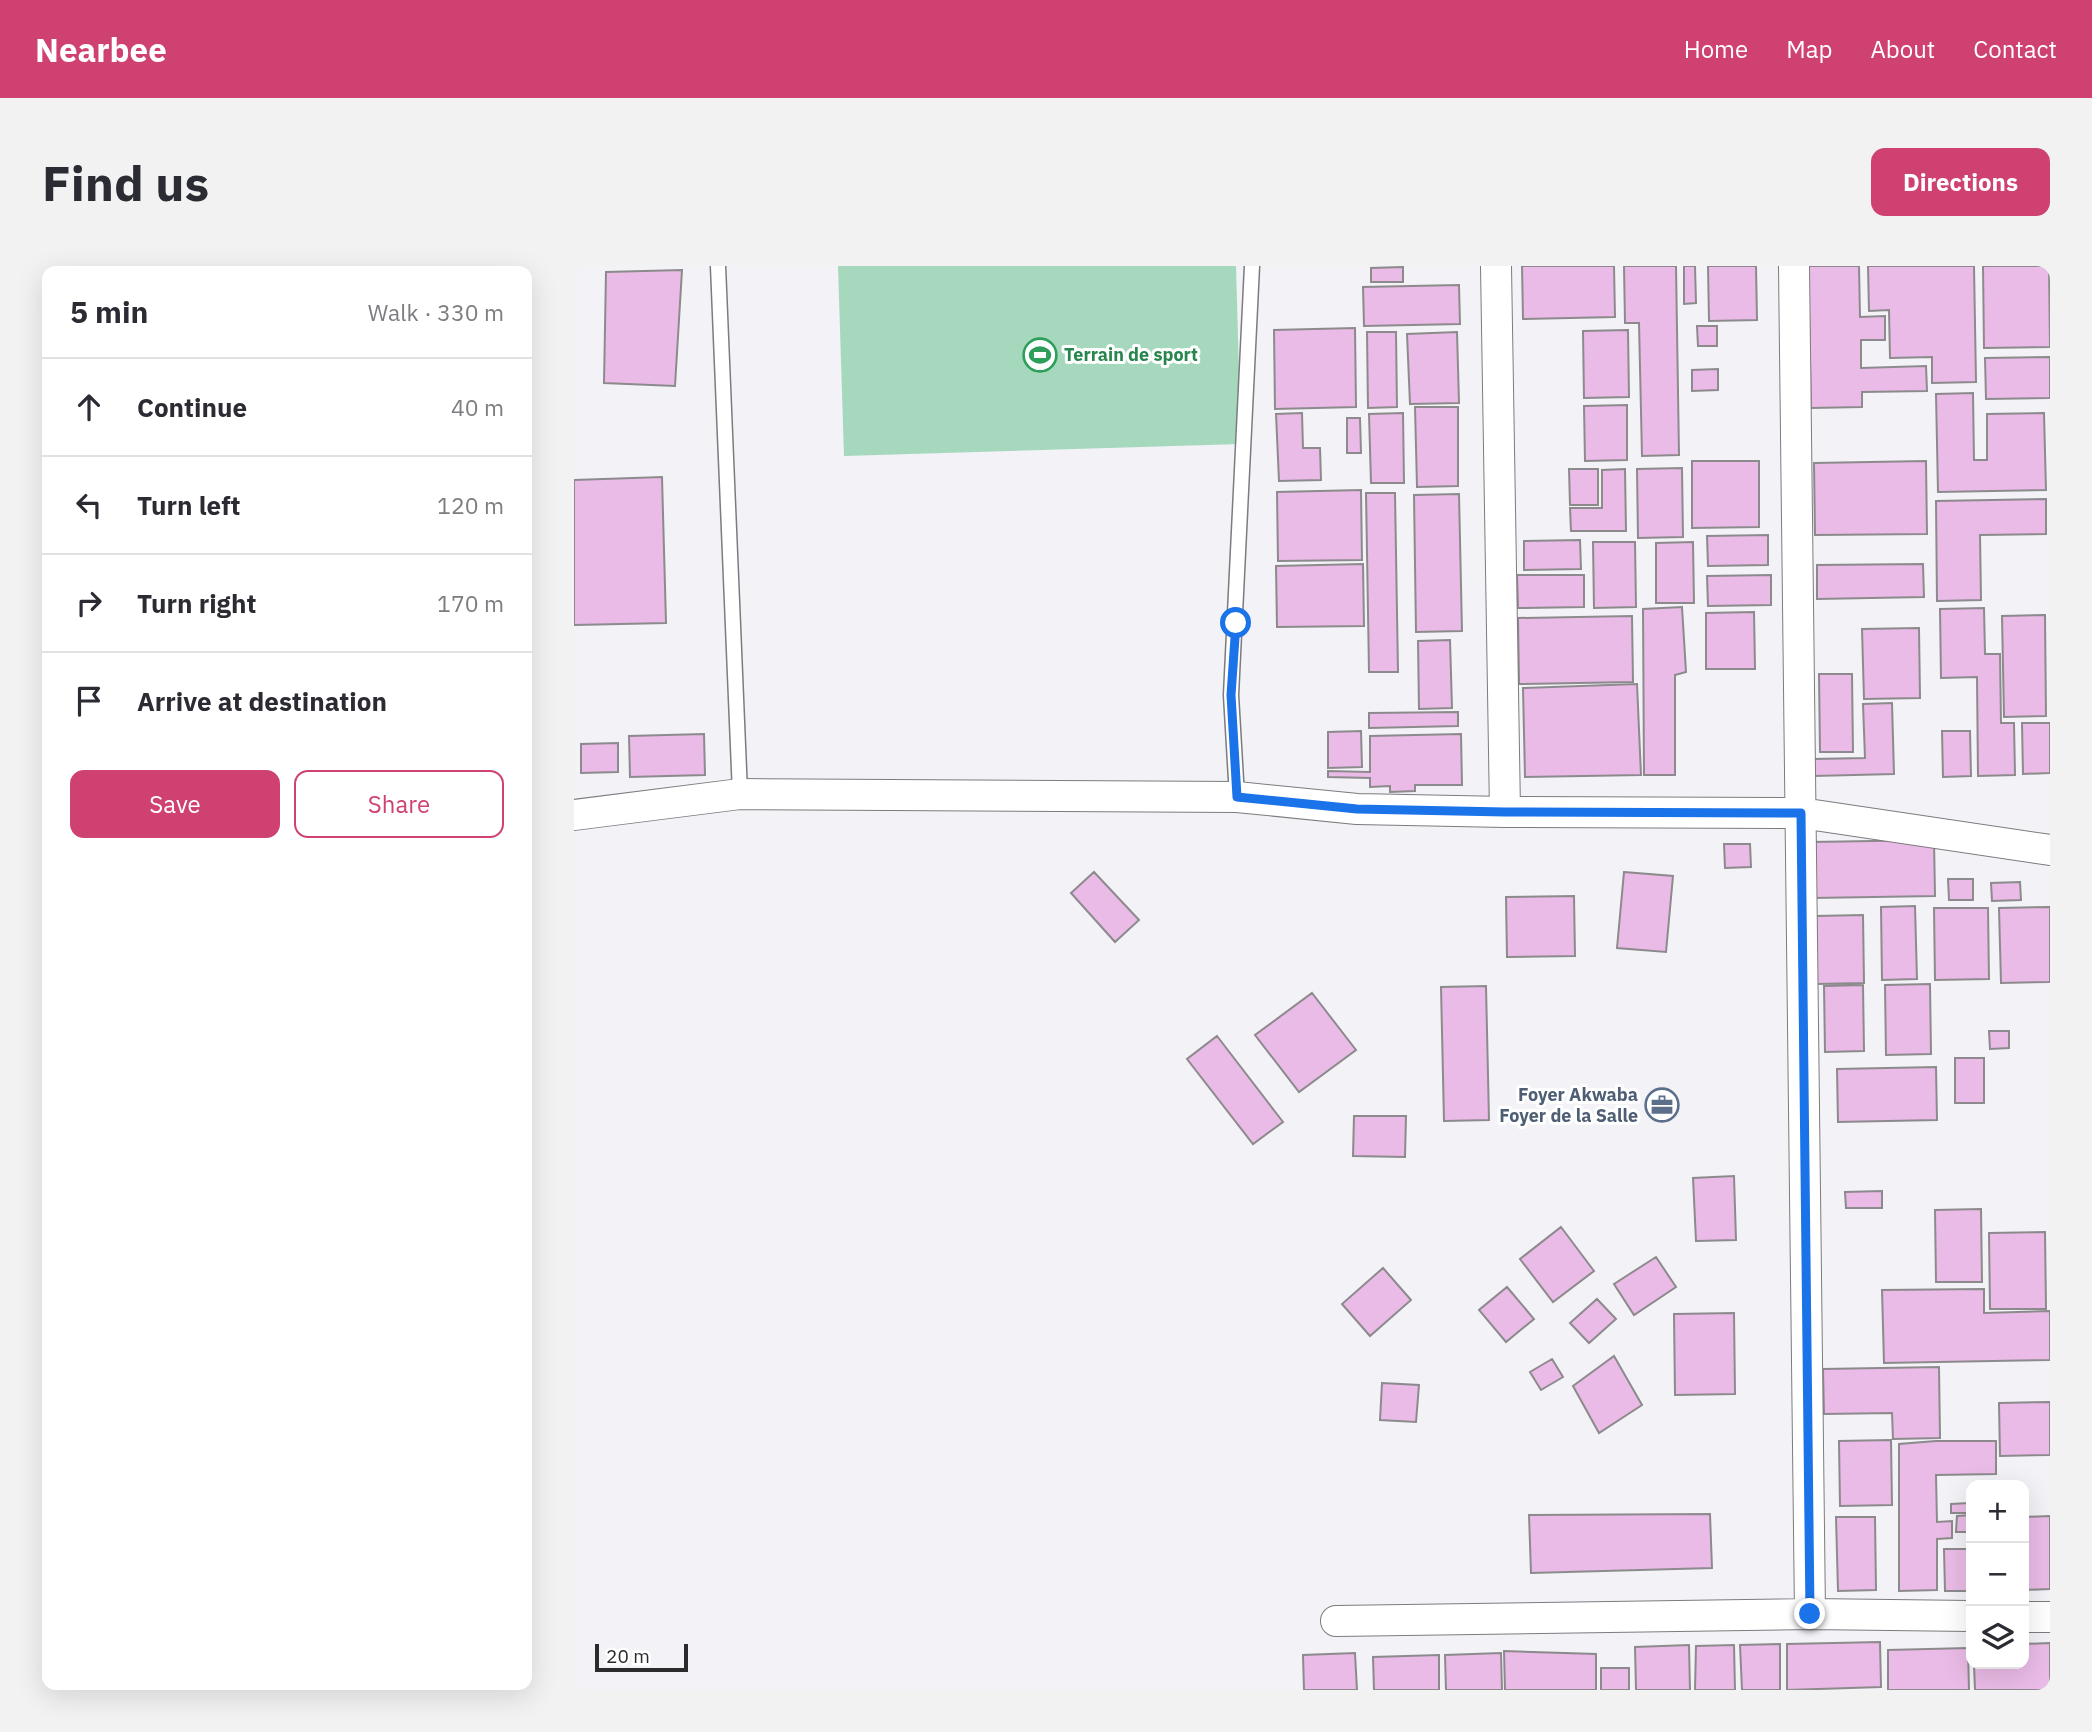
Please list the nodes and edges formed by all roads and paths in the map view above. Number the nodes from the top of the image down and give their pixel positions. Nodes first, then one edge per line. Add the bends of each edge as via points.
1 (719, 266) edge
2 (1252, 266) edge
3 (1496, 266) edge
4 (1794, 266) edge
5 (740, 794) junction
6 (1237, 797) junction
7 (1505, 812) junction
8 (1801, 813) junction
9 (574, 815) edge
10 (2050, 850) edge
11 (1810, 1614) junction
12 (1966, 1616) edge
13 (2029, 1617) edge
14 (2050, 1618) edge
15 (1336, 1621) dead end

1 - 5 lane
2 - 6 lane via 1231,695
3 - 7 street
4 - 8 street
5 - 6 street
5 - 9 street
6 - 7 street via 1357,809
7 - 8 street
8 - 10 street
8 - 11 street
11 - 12 street
11 - 15 street
13 - 14 street

